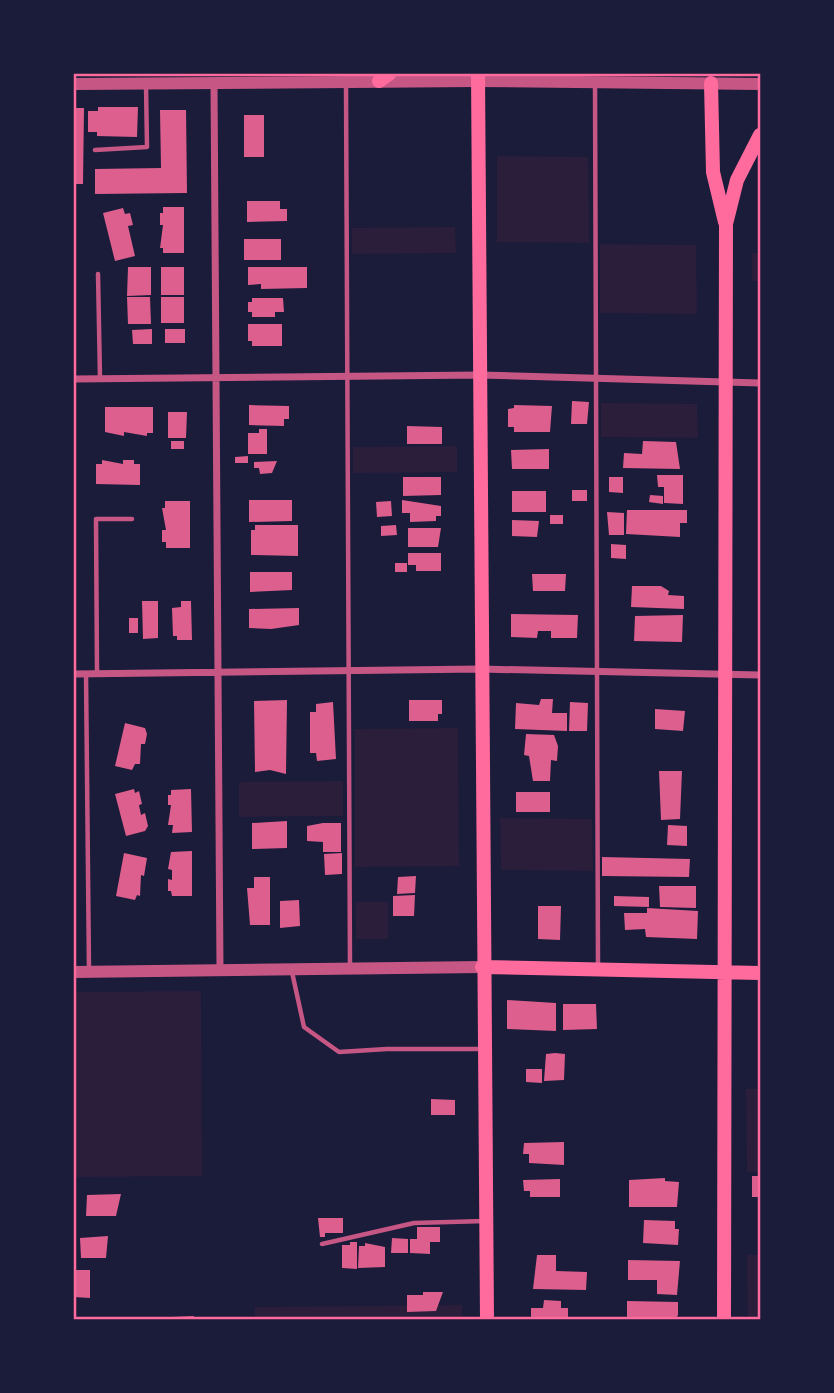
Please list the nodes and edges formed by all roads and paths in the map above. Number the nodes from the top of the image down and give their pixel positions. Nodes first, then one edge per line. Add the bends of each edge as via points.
1 (384, 77) edge
2 (477, 77) edge
3 (707, 78) edge
4 (346, 82) junction
5 (595, 82) junction
6 (74, 84) edge
7 (145, 84) junction
8 (214, 84) junction
9 (761, 84) edge
10 (761, 135) edge
11 (95, 150) dead end
12 (726, 223) junction
13 (98, 274) dead end
14 (480, 375) junction
15 (349, 377) junction
16 (216, 378) junction
17 (74, 379) edge
18 (100, 379) junction
19 (595, 379) junction
20 (727, 382) junction
21 (761, 383) edge
22 (132, 519) dead end
23 (480, 668) junction
24 (348, 671) junction
25 (596, 671) junction
26 (218, 672) junction
27 (74, 674) edge
28 (86, 674) junction
29 (97, 674) junction
30 (727, 674) junction
31 (761, 675) edge
32 (482, 967) junction
33 (350, 969) junction
34 (291, 970) junction
35 (598, 970) junction
36 (220, 971) junction
37 (74, 972) edge
38 (89, 972) junction
39 (722, 972) junction
40 (761, 973) edge
41 (484, 1049) junction
42 (486, 1221) junction
43 (322, 1244) dead end
44 (487, 1320) edge
45 (724, 1320) edge

1 - 2 street
1 - 4 street
2 - 5 street
2 - 14 main road
3 - 5 street
3 - 9 street
3 - 12 main road via 713,172
4 - 8 street
4 - 15 lane
5 - 19 lane
6 - 7 street
7 - 8 street
7 - 11 lane via 146,147
8 - 16 street
10 - 12 main road via 737,180
12 - 20 main road
13 - 18 lane
14 - 15 street
14 - 19 street
14 - 23 main road
15 - 16 street
15 - 24 lane
16 - 18 street
16 - 26 street
17 - 18 street
19 - 20 street
19 - 25 lane
20 - 21 street
20 - 30 main road
22 - 29 lane via 96,519
23 - 24 street
23 - 25 street
23 - 32 main road
24 - 26 street
24 - 33 lane
25 - 30 street
25 - 35 lane
26 - 29 street
26 - 36 street
27 - 28 street
28 - 29 street
28 - 38 lane
30 - 31 street
30 - 39 main road
32 - 33 street
32 - 35 main road
32 - 41 main road
33 - 34 street
34 - 36 street
34 - 41 lane via 304,1027 339,1052
35 - 39 main road
36 - 38 street
37 - 38 street
39 - 40 main road
39 - 45 main road
41 - 42 main road
42 - 43 lane via 414,1223
42 - 44 main road

